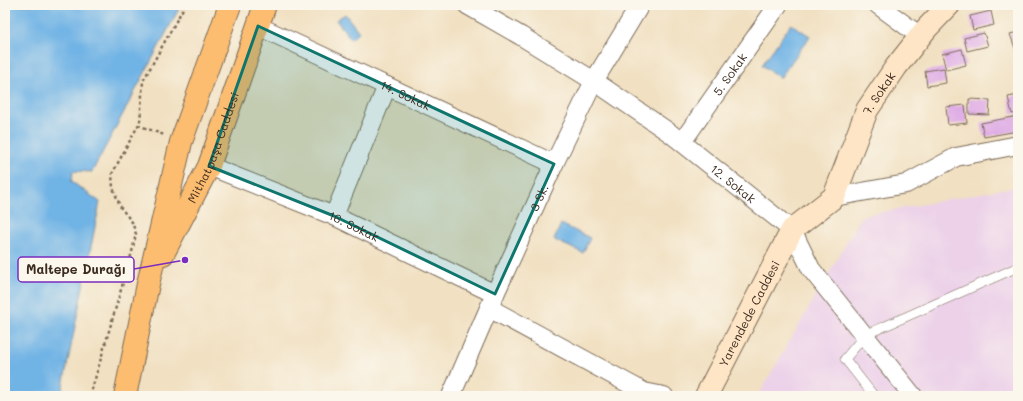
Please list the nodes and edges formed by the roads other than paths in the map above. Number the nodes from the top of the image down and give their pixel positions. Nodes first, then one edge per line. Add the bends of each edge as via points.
1 (230, 5) edge
2 (266, 5) edge
3 (467, 5) edge
4 (640, 5) edge
5 (778, 5) edge
6 (878, 5) edge
7 (949, 5) edge
8 (258, 26) junction
9 (920, 36) junction
10 (594, 81) junction
11 (387, 86) junction
12 (682, 142) junction
13 (1018, 145) edge
14 (554, 164) junction
15 (209, 166) junction
16 (834, 197) junction
17 (334, 216) junction
18 (792, 230) junction
19 (1018, 267) edge
20 (148, 284) junction
21 (492, 301) junction
22 (865, 335) junction
23 (642, 394) edge
24 (124, 396) edge
25 (451, 396) edge
26 (664, 396) edge
27 (706, 396) edge
28 (874, 396) edge
29 (913, 396) edge

1 - 20 main road, Mithatpaşa Caddesi via 181,142
2 - 8 main road, Mithatpaşa Caddesi
3 - 10 street, 12. Sokak
4 - 10 street, 3 Sk.
5 - 12 street, 5. Sokak
6 - 9 street
7 - 9 street, 7. Sokak
8 - 11 street, 14. Sokak
8 - 15 main road, Mithatpaşa Caddesi
9 - 16 street, 7. Sokak via 867,110
10 - 12 street, 12. Sokak
10 - 14 street, 3 Sk.
11 - 14 street, 14. Sokak
11 - 17 street
12 - 18 street, 12. Sokak
13 - 16 street via 956,157 906,184
14 - 21 street, 3 Sk.
15 - 17 street, 16. Sokak
15 - 20 main road, Mithatpaşa Caddesi
16 - 18 street
17 - 21 street, 16. Sokak
18 - 22 street via 812,268
18 - 27 street, Yarendede Caddesi
19 - 22 lane
20 - 24 main road, Mithatpaşa Caddesi
21 - 23 street, 16. Sokak
21 - 25 street, 3 Sk.
22 - 28 lane via 845,359
22 - 29 street
23 - 26 street, 16. Sokak

